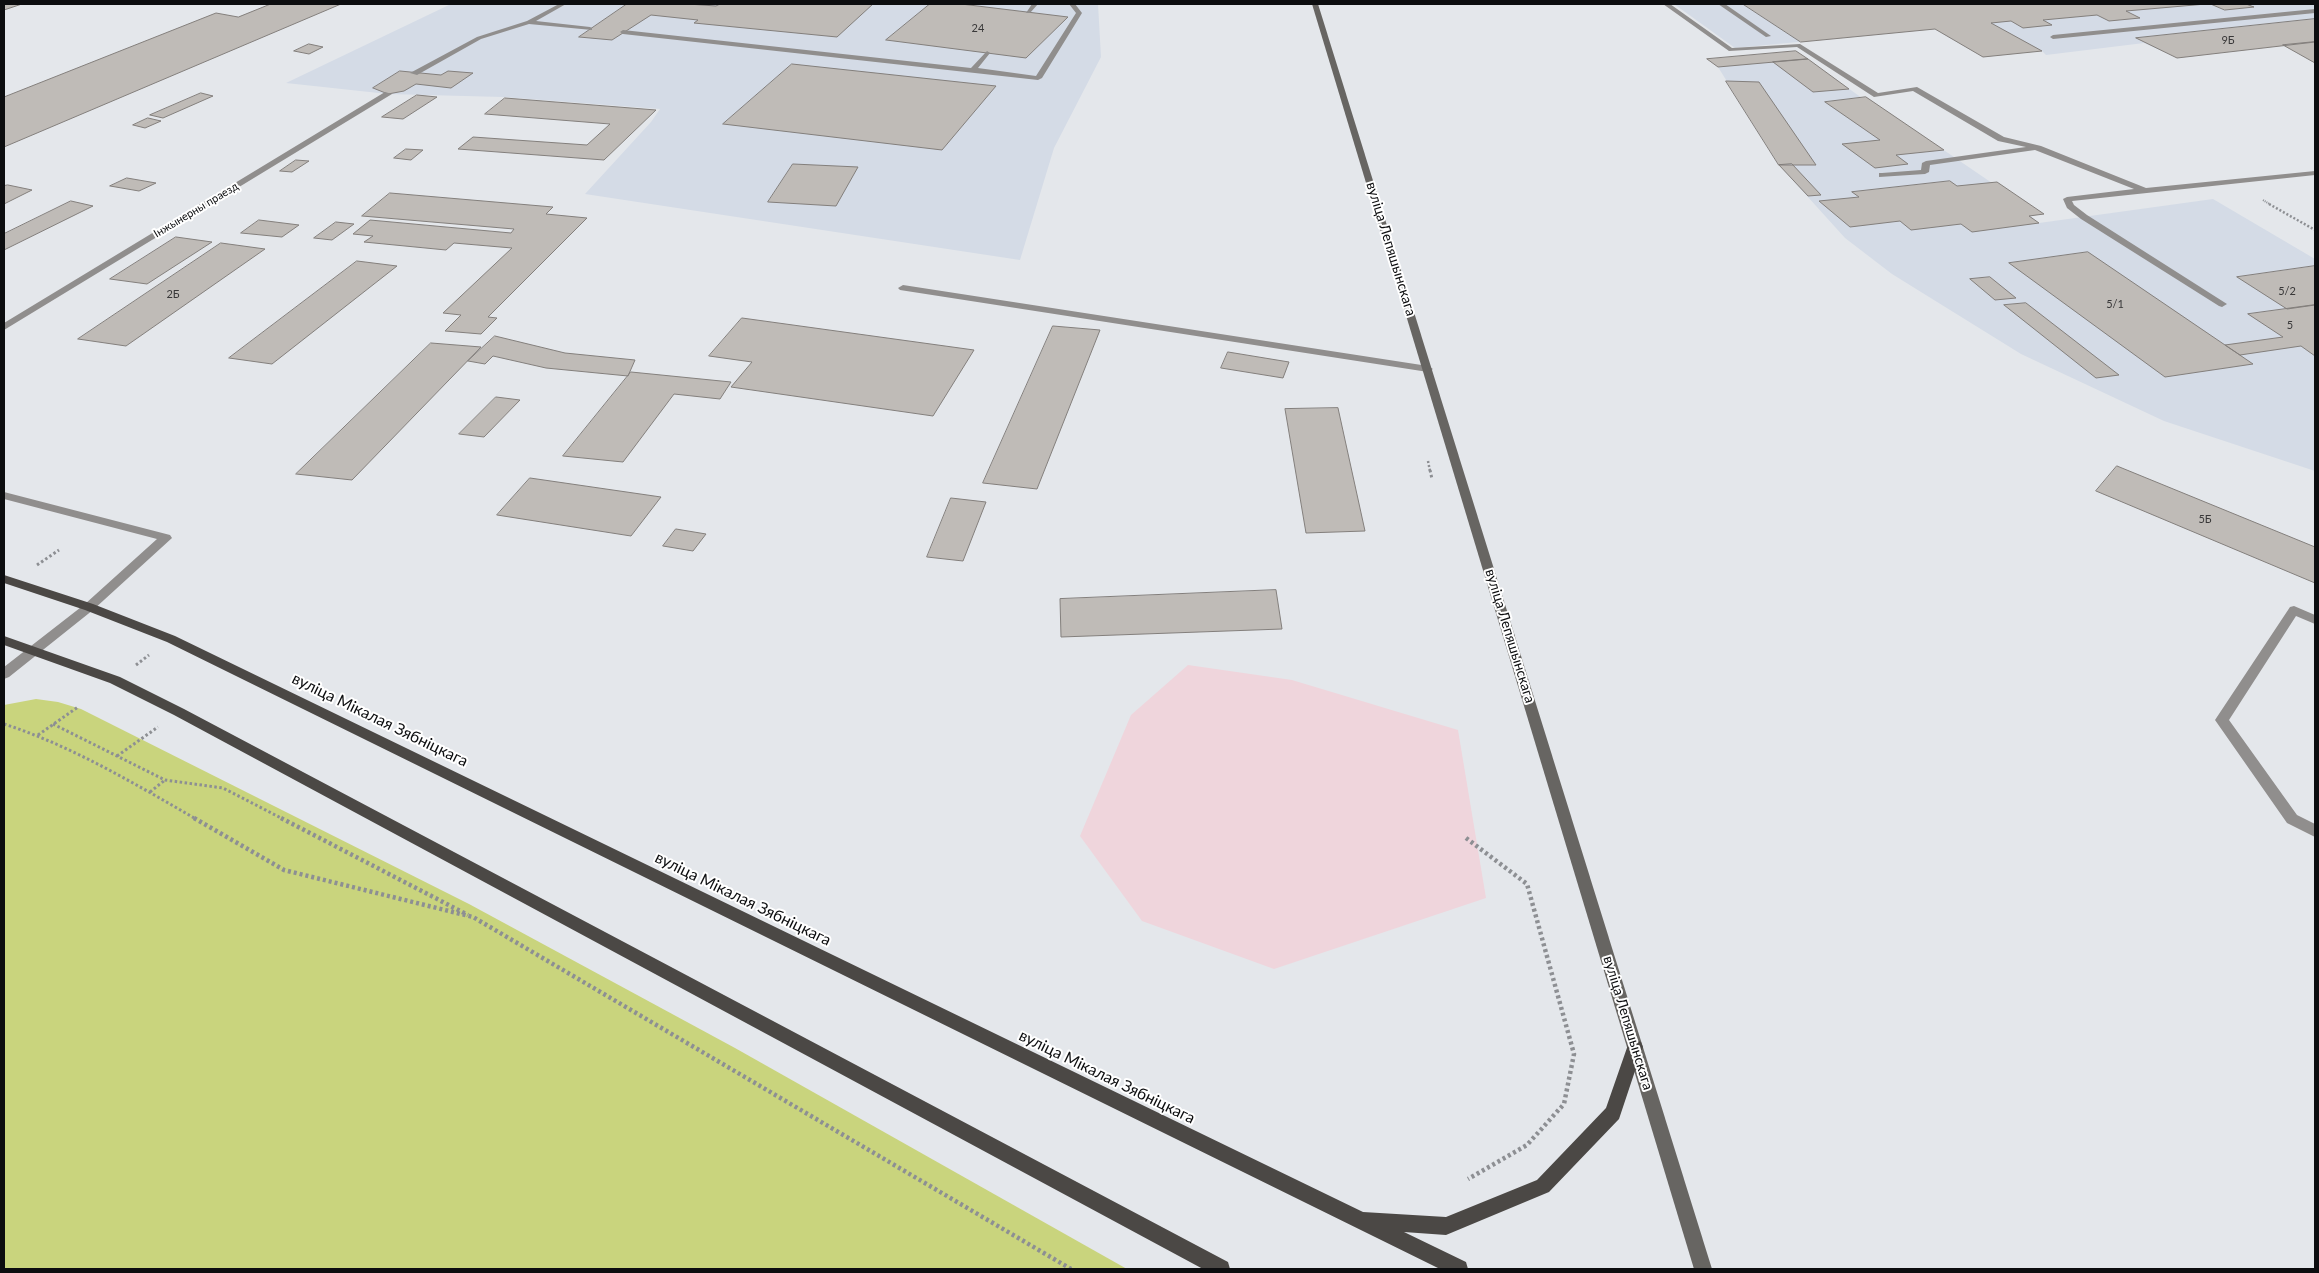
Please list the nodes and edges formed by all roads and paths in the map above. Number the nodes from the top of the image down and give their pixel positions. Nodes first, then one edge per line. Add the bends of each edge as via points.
1 (563, 4) edge
2 (1035, 4) edge
3 (1072, 4) edge
4 (1315, 4) edge
5 (1666, 4) edge
6 (1721, 4) edge
7 (2315, 11) edge
8 (1028, 12) dead end
9 (529, 22) junction
10 (590, 29) dead end
11 (623, 32) dead end
12 (1768, 36) dead end
13 (2054, 38) dead end
14 (987, 52) dead end
15 (973, 70) junction
16 (414, 72) dead end
17 (388, 94) dead end
18 (2038, 148) junction
19 (2315, 173) edge
20 (1882, 175) dead end
21 (2233, 182) junction
22 (2145, 191) junction
23 (2315, 230) edge
24 (903, 288) dead end
25 (2222, 304) dead end
26 (4, 327) edge
27 (1428, 369) junction
28 (4, 496) edge
29 (59, 550) dead end
30 (35, 566) dead end
31 (4, 579) edge
32 (89, 607) junction
33 (2315, 620) edge
34 (4, 640) edge
35 (35, 650) junction
36 (151, 654) dead end
37 (129, 670) dead end
38 (4, 674) edge
39 (78, 707) dead end
40 (179, 712) junction
41 (4, 724) edge
42 (53, 724) junction
43 (38, 735) junction
44 (118, 756) junction
45 (165, 780) junction
46 (149, 792) junction
47 (2315, 831) edge
48 (1466, 838) dead end
49 (473, 917) junction
50 (1635, 1047) junction
51 (1468, 1179) dead end
52 (1358, 1220) junction
53 (1071, 1269) edge
54 (1221, 1269) edge
55 (1459, 1269) edge
56 (1703, 1269) edge

1 - 9 street
2 - 8 street
3 - 15 street via 1079,13 1038,78
4 - 27 main road, вуліца Лепяшынскага
5 - 18 street via 1731,50 1798,45 1876,95 1914,89 2001,139
6 - 12 street
7 - 13 street
9 - 10 street
9 - 16 street via 479,38
11 - 15 street
14 - 15 street
17 - 26 street, Інжынерны праезд
18 - 20 street via 1926,162 1925,172
18 - 22 street
19 - 21 street
21 - 22 street
21 - 23 path
22 - 25 street via 2068,199 2070,206 2084,217
24 - 27 street
27 - 50 main road, вуліца Лепяшынскага
28 - 32 street via 166,538
29 - 30 path
31 - 32 main road, вуліца Мікалая Зябніцкага
32 - 35 street
32 - 52 main road, вуліца Мікалая Зябніцкага via 171,639
33 - 47 street via 2294,610 2222,720 2292,819
34 - 35 main road
35 - 38 street
35 - 40 main road via 115,680
36 - 37 path
39 - 42 path
40 - 44 path
40 - 54 main road
41 - 43 path
42 - 43 path
42 - 44 path
43 - 46 path
44 - 45 path
45 - 46 path
45 - 49 path via 223,788
46 - 49 path via 284,870
48 - 51 path via 1527,884 1574,1054 1564,1104 1527,1145
49 - 53 path
50 - 52 main road via 1612,1113 1544,1186 1446,1226
50 - 56 main road, вуліца Лепяшынскага
52 - 55 main road, вуліца Мікалая Зябніцкага

